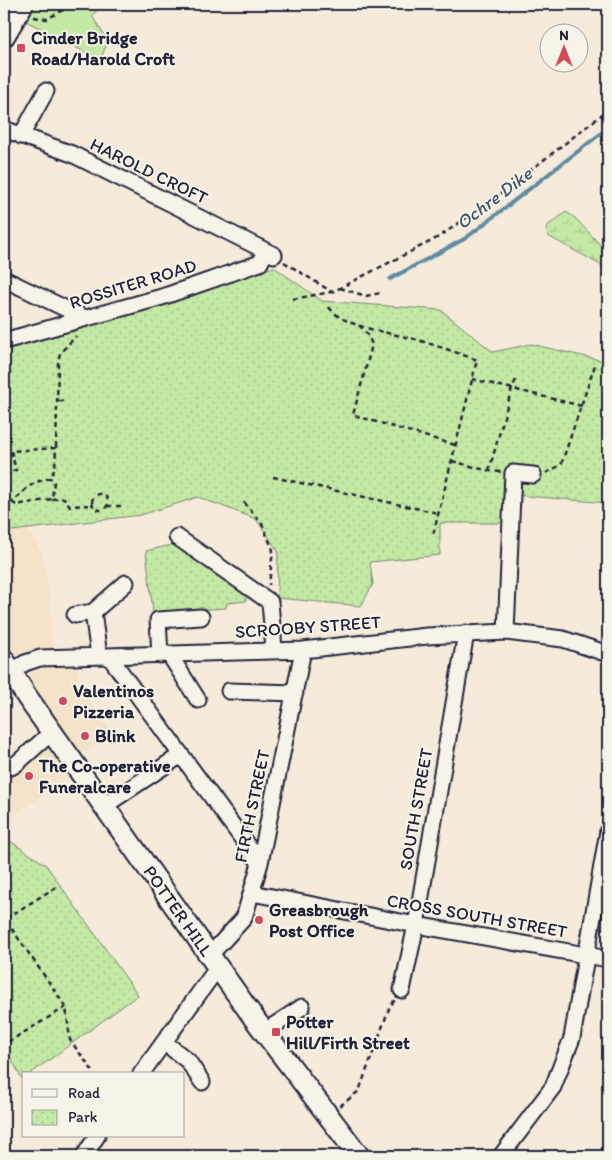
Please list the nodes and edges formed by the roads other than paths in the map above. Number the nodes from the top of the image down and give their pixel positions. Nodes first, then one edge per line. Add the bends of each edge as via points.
1 (20, 8) edge
2 (4, 36) edge
3 (46, 91) dead end
4 (4, 129) edge
5 (21, 136) junction
6 (270, 253) joint
7 (4, 279) edge
8 (83, 319) junction
9 (4, 342) edge
10 (532, 475) road end
11 (177, 537) dead end
12 (126, 583) dead end
13 (92, 612) junction
14 (75, 615) dead end
15 (201, 617) dead end
16 (506, 632) junction
17 (466, 633) junction
18 (274, 649) junction
19 (303, 650) junction
20 (608, 654) edge
21 (165, 655) junction
22 (104, 656) junction
23 (7, 666) edge
24 (229, 691) dead end
25 (295, 693) junction
26 (198, 700) dead end
27 (51, 733) junction
28 (181, 755) junction
29 (4, 767) edge
30 (104, 806) junction
31 (608, 832) edge
32 (260, 863) junction
33 (252, 893) junction
34 (416, 925) junction
35 (586, 955) junction
36 (608, 959) edge
37 (214, 961) junction
38 (402, 990) road end
39 (302, 1007) dead end
40 (264, 1032) junction
41 (164, 1042) junction
42 (142, 1072) edge
43 (202, 1082) dead end
44 (96, 1138) edge
45 (84, 1156) edge
46 (359, 1156) edge
47 (501, 1156) edge

1 - 2 main road
3 - 5 street
4 - 5 street, HAROLD CROFT
5 - 6 street, HAROLD CROFT via 72,154
6 - 8 street, ROSSITER ROAD via 260,263 162,297
7 - 8 street
8 - 9 street, ROSSITER ROAD
10 - 16 street via 513,473
11 - 18 street via 270,602
12 - 13 street
13 - 14 street
13 - 22 street
15 - 21 street via 158,620
16 - 17 street, SCROOBY STREET
16 - 20 street, SCROOBY STREET via 563,639
17 - 19 street, SCROOBY STREET
17 - 34 street, SOUTH STREET
18 - 19 street, SCROOBY STREET
18 - 21 street, SCROOBY STREET
19 - 25 street, FIRTH STREET
21 - 22 street, SCROOBY STREET
21 - 26 street
22 - 23 street, SCROOBY STREET via 40,658
22 - 28 street
23 - 27 main road, POTTER HILL
24 - 25 street
25 - 32 street, FIRTH STREET
27 - 29 street via 16,764
27 - 30 main road, POTTER HILL
28 - 30 street
28 - 32 street
30 - 37 main road, POTTER HILL
31 - 35 street
32 - 33 street, FIRTH STREET
33 - 34 street, CROSS SOUTH STREET
33 - 37 street, FIRTH STREET via 244,918
34 - 35 street, CROSS SOUTH STREET
34 - 38 street, SOUTH STREET
35 - 36 street, CROSS SOUTH STREET
35 - 47 street via 572,1038 553,1087
37 - 40 main road, POTTER HILL
37 - 41 street, FIRTH STREET
39 - 40 street
40 - 46 main road, POTTER HILL
41 - 42 street, FIRTH STREET
41 - 43 street via 188,1061
44 - 45 street

